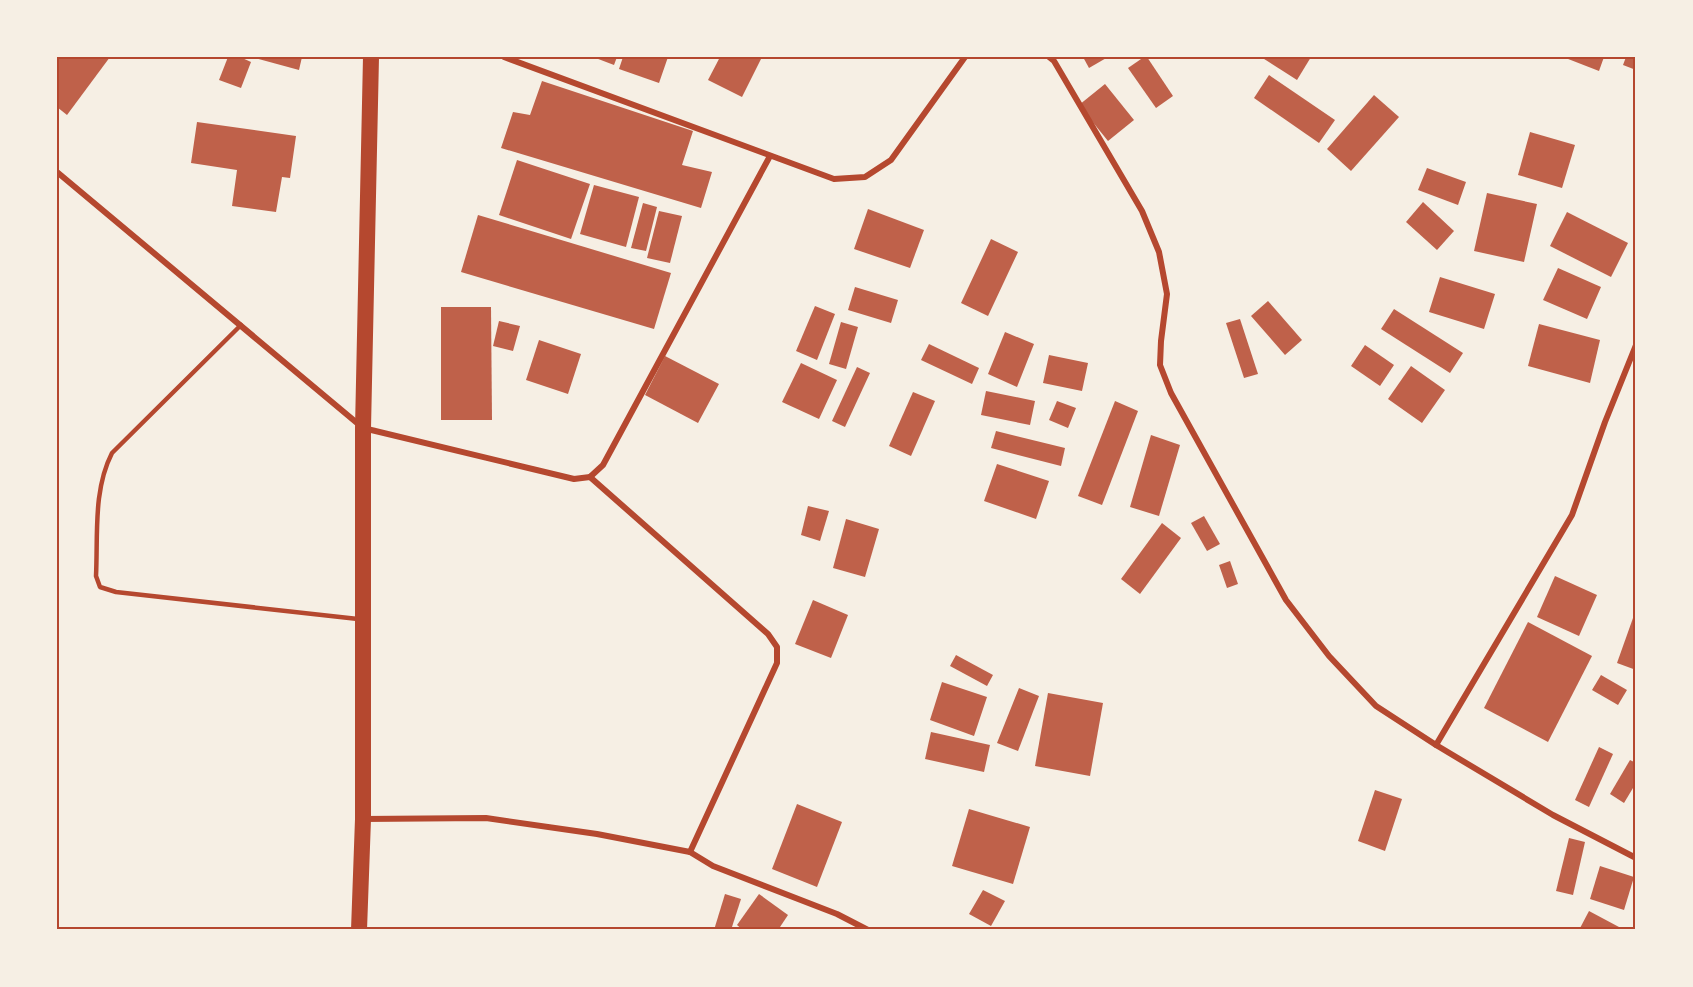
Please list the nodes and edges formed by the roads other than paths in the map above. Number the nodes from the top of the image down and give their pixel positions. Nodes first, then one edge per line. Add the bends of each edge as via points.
1 (371, 57) edge
2 (504, 57) edge
3 (965, 57) edge
4 (1049, 57) edge
5 (770, 156) junction
6 (57, 172) edge
7 (241, 325) junction
8 (1636, 345) edge
9 (363, 428) junction
10 (590, 477) junction
11 (363, 620) junction
12 (1436, 745) junction
13 (363, 819) junction
14 (690, 852) junction
15 (1636, 858) edge
16 (359, 930) edge
17 (868, 930) edge

1 - 9 highway
2 - 5 street
3 - 5 street via 891,160 865,177 834,179
4 - 12 street via 1142,211 1159,252 1167,294 1160,365 1171,393 1286,600 1329,656 1376,706
5 - 10 street via 603,465
6 - 7 street
7 - 9 street
7 - 11 lane via 112,453 99,487 96,576 100,587
8 - 12 street via 1572,515
9 - 10 street via 574,479
9 - 11 highway
10 - 14 street via 768,634 777,647 777,663
11 - 13 highway
12 - 15 street
13 - 14 street via 486,818
13 - 16 highway
14 - 17 street via 713,866

